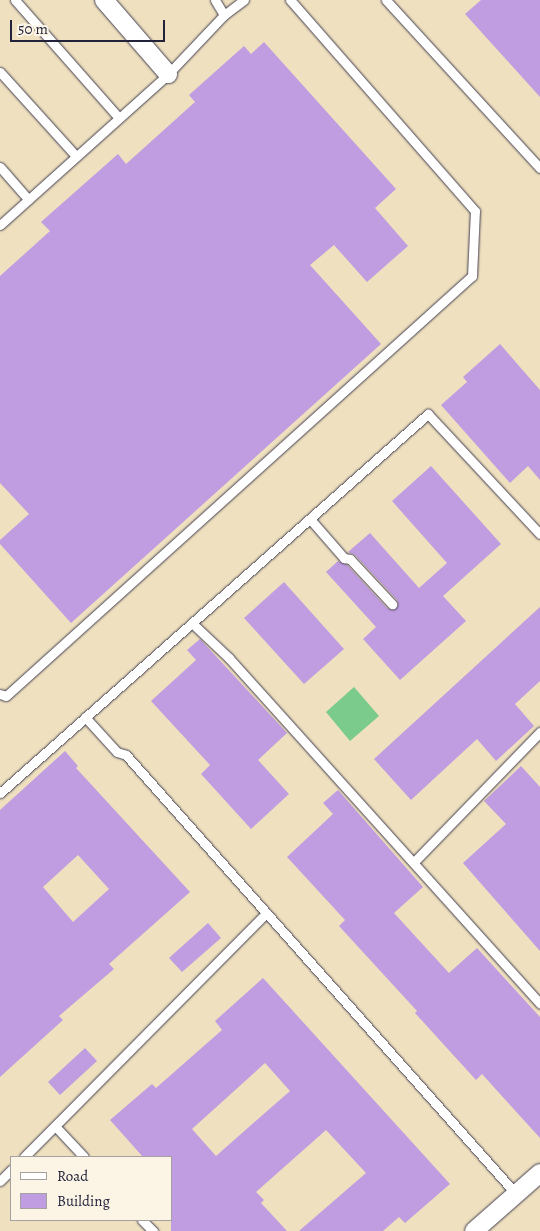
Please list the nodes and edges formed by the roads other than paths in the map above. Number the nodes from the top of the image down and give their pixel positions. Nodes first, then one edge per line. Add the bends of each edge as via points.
1 (15, 0) edge
2 (104, 0) edge
3 (215, 0) edge
4 (244, 0) edge
5 (290, 0) edge
6 (386, 0) edge
7 (224, 15) junction
8 (0, 72) edge
9 (168, 74) junction
10 (119, 118) junction
11 (76, 156) junction
12 (0, 167) edge
13 (540, 168) edge
14 (28, 199) junction
15 (0, 225) edge
16 (310, 519) junction
17 (540, 534) edge
18 (392, 604) dead end
19 (192, 623) junction
20 (0, 694) edge
21 (85, 717) junction
22 (540, 732) edge
23 (0, 792) edge
24 (415, 861) junction
25 (266, 913) junction
26 (540, 1004) edge
27 (55, 1126) junction
28 (25, 1156) edge
29 (83, 1156) edge
30 (10, 1171) edge
31 (540, 1173) edge
32 (0, 1181) edge
33 (516, 1194) junction
34 (143, 1221) edge
35 (152, 1231) edge
36 (474, 1231) edge

1 - 10 lane
2 - 9 street
3 - 7 lane
4 - 7 lane
5 - 20 lane via 475,211 472,276 6,696
6 - 13 lane
7 - 9 lane
8 - 11 lane
9 - 10 lane
10 - 11 lane
11 - 14 lane
12 - 14 lane
14 - 15 lane
16 - 17 lane via 428,414
16 - 18 lane via 344,558 350,558
16 - 19 lane
19 - 21 lane
19 - 24 lane via 229,658
21 - 23 lane
21 - 25 lane via 117,752 126,755
22 - 24 lane
24 - 26 lane
25 - 27 lane
25 - 33 lane
27 - 28 lane
27 - 29 lane
30 - 32 lane
31 - 33 street
33 - 36 street
34 - 35 lane

